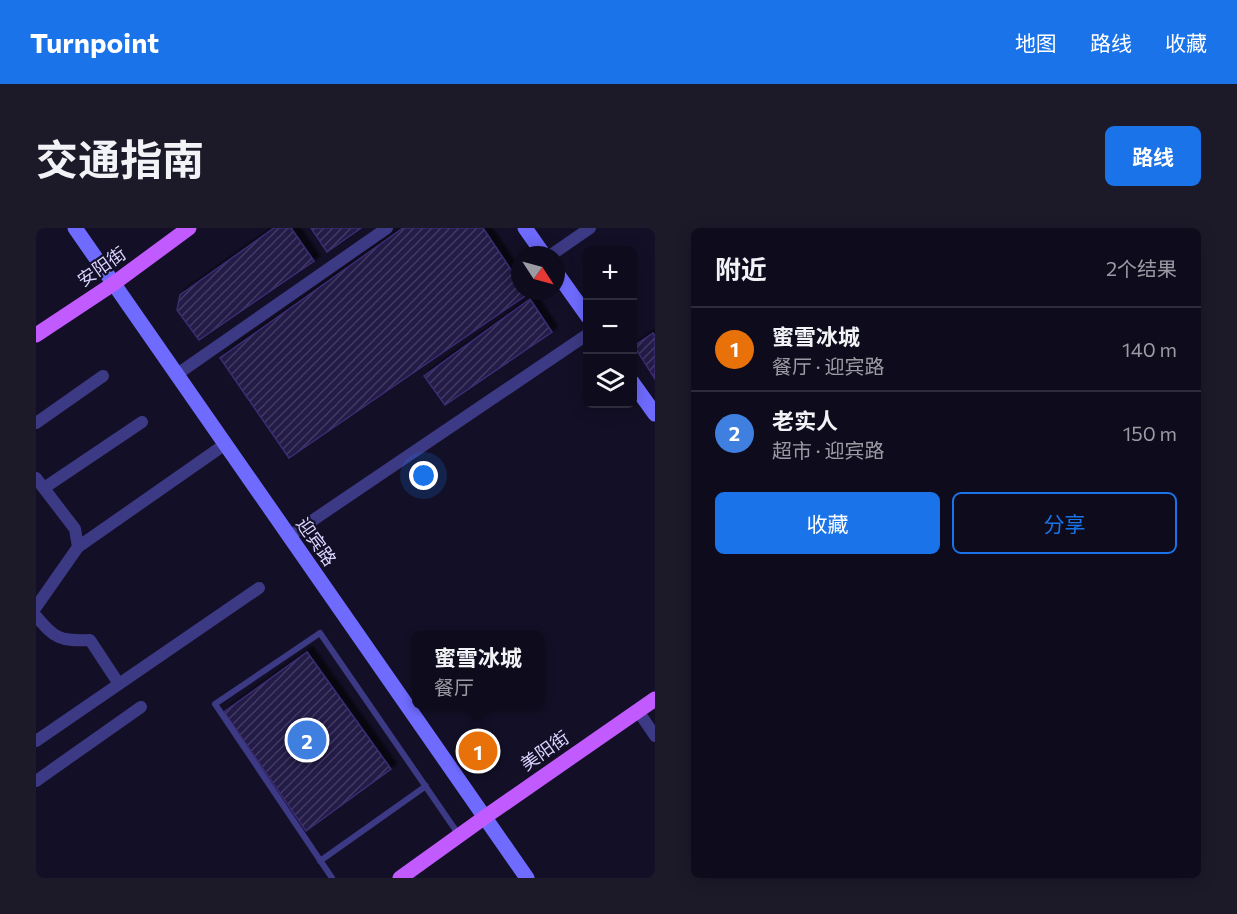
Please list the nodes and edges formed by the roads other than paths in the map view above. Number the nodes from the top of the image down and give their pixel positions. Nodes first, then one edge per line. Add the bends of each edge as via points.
1 (75, 228) edge
2 (189, 228) edge
3 (387, 228) edge
4 (525, 228) edge
5 (590, 228) edge
6 (538, 246) edge
7 (564, 246) edge
8 (113, 284) junction
9 (565, 285) edge
10 (583, 310) edge
11 (36, 335) edge
12 (583, 337) edge
13 (176, 375) junction
14 (103, 376) dead end
15 (637, 388) edge
16 (655, 414) edge
17 (142, 422) dead end
18 (36, 423) edge
19 (224, 444) junction
20 (40, 483) edge
21 (288, 537) junction
22 (78, 547) junction
23 (259, 588) dead end
24 (36, 607) edge
25 (36, 616) edge
26 (120, 684) junction
27 (655, 699) edge
28 (141, 707) dead end
29 (638, 711) junction
30 (655, 736) edge
31 (36, 741) edge
32 (36, 781) edge
33 (426, 786) junction
34 (485, 817) junction
35 (459, 835) junction
36 (320, 861) junction
37 (332, 878) edge
38 (400, 878) edge
39 (527, 878) edge

1 - 8 street, 迎宾路
2 - 8 main road, 安阳街
3 - 13 street
4 - 6 street
5 - 7 street
8 - 11 main road, 安阳街
8 - 13 street, 迎宾路
9 - 10 street
12 - 21 street
13 - 19 street, 迎宾路
14 - 18 street
15 - 16 street
17 - 20 street
19 - 21 street, 迎宾路
19 - 22 street
20 - 22 street via 75,529
21 - 34 street, 迎宾路
22 - 24 street
23 - 26 street
25 - 26 street via 51,634 68,641 90,640
26 - 31 street
27 - 29 main road, 美阳街
28 - 32 street
29 - 30 street
29 - 34 main road, 美阳街
33 - 35 lane
33 - 36 lane
33 - 36 lane via 320,633 215,704
34 - 35 main road, 美阳街
34 - 39 street, 迎宾路
35 - 38 main road, 美阳街
36 - 37 lane

